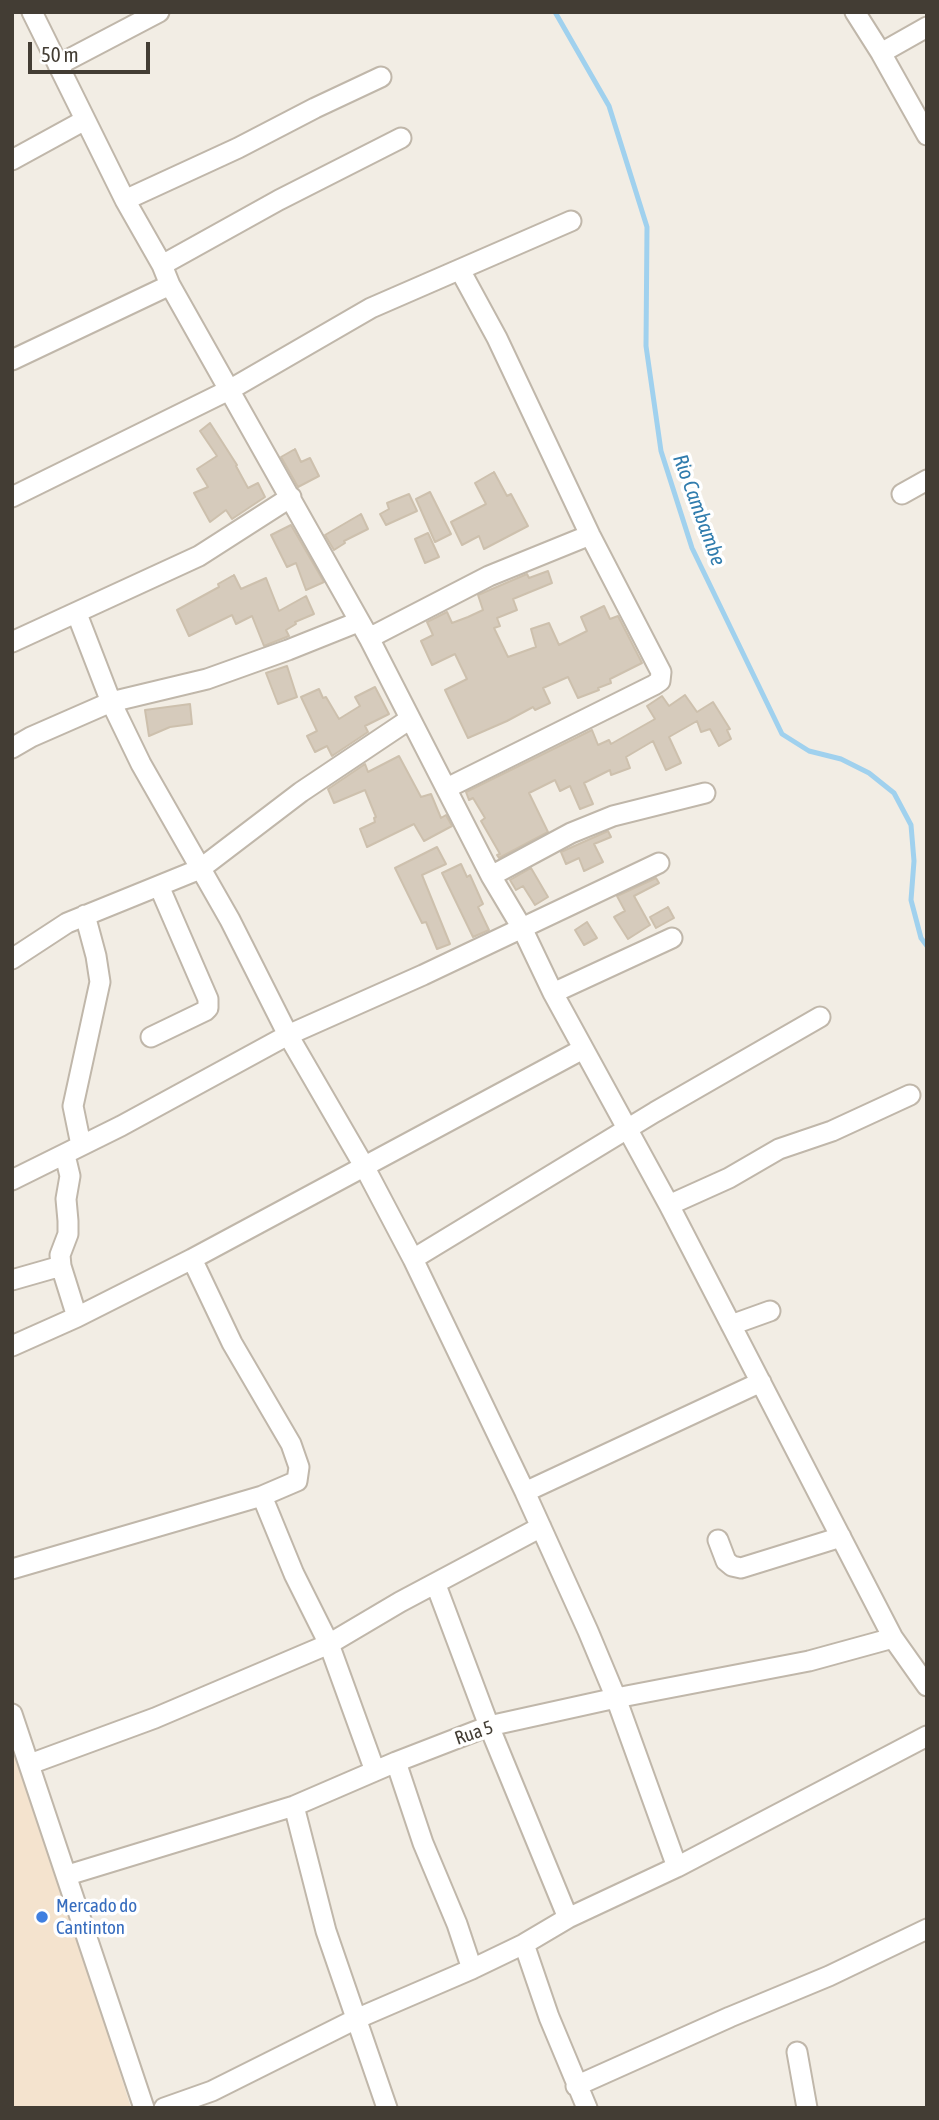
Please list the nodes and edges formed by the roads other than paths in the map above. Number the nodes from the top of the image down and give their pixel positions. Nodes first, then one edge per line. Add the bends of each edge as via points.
1 (32, 12) edge
2 (159, 12) edge
3 (855, 12) edge
4 (927, 27) edge
5 (881, 53) junction
6 (58, 65) junction
7 (381, 77) dead end
8 (85, 120) junction
9 (927, 135) edge
10 (401, 138) dead end
11 (12, 160) edge
12 (125, 200) junction
13 (571, 221) dead end
14 (162, 265) junction
15 (460, 270) junction
16 (170, 285) junction
17 (12, 359) edge
18 (230, 388) junction
19 (927, 480) edge
20 (902, 494) dead end
21 (12, 497) edge
22 (291, 497) junction
23 (590, 534) junction
24 (77, 614) junction
25 (363, 630) junction
26 (12, 642) edge
27 (111, 702) junction
28 (410, 719) junction
29 (12, 748) edge
30 (447, 788) junction
31 (705, 793) dead end
32 (659, 863) dead end
33 (200, 869) junction
34 (491, 876) junction
35 (159, 886) junction
36 (85, 915) junction
37 (522, 928) junction
38 (672, 938) dead end
39 (12, 959) edge
40 (553, 993) junction
41 (820, 1017) dead end
42 (288, 1035) junction
43 (151, 1037) dead end
44 (583, 1049) junction
45 (910, 1096) dead end
46 (627, 1131) junction
47 (73, 1150) junction
48 (364, 1166) junction
49 (12, 1180) edge
50 (669, 1205) junction
51 (192, 1259) junction
52 (412, 1259) junction
53 (61, 1266) junction
54 (12, 1280) edge
55 (769, 1311) dead end
56 (77, 1317) junction
57 (731, 1325) junction
58 (12, 1346) edge
59 (761, 1382) junction
60 (525, 1492) junction
61 (262, 1496) junction
62 (541, 1527) junction
63 (841, 1537) junction
64 (718, 1540) dead end
65 (12, 1569) edge
66 (436, 1584) junction
67 (893, 1638) junction
68 (329, 1644) junction
69 (927, 1686) edge
70 (615, 1698) junction
71 (12, 1714) edge
72 (489, 1726) junction
73 (927, 1736) edge
74 (396, 1762) junction
75 (30, 1763) junction
76 (375, 1771) junction
77 (294, 1806) junction
78 (677, 1867) junction
79 (68, 1875) junction
80 (568, 1918) junction
81 (927, 1929) edge
82 (524, 1944) junction
83 (472, 1969) junction
84 (356, 2019) junction
85 (797, 2052) dead end
86 (576, 2086) junction
87 (144, 2108) edge
88 (164, 2108) edge
89 (387, 2108) edge
90 (587, 2108) edge
91 (807, 2108) edge

1 - 6 street
2 - 6 street
3 - 5 street
4 - 5 street
5 - 9 street
6 - 8 street
7 - 12 street
8 - 11 street
8 - 12 street
10 - 14 street
12 - 14 street
13 - 15 street
14 - 16 street
15 - 18 street via 370,308
15 - 23 street
16 - 17 street
16 - 18 street
18 - 21 street
18 - 22 street
19 - 20 street
22 - 24 street via 199,556
22 - 25 street
23 - 25 street
23 - 30 street via 661,672 660,681
24 - 26 street
24 - 27 street
25 - 27 street via 207,679
25 - 28 street
27 - 29 street
27 - 33 street
28 - 30 street
28 - 33 street via 301,792
30 - 34 street
31 - 34 street via 613,816
32 - 37 street
33 - 35 street
33 - 42 street
34 - 37 street
35 - 36 street
35 - 43 street via 208,1008
36 - 39 street
36 - 47 street via 100,982 73,1106
37 - 40 street
37 - 42 street
38 - 40 street
40 - 44 street
41 - 46 street
42 - 47 street
42 - 48 street
44 - 46 street
44 - 48 street
45 - 50 street via 791,1144
46 - 50 street
46 - 52 street
47 - 49 street
47 - 53 street via 66,1199 68,1234
48 - 51 street
48 - 52 street
50 - 57 street
51 - 56 street
51 - 61 street via 299,1467 297,1481
52 - 60 street
53 - 54 street
53 - 56 street
55 - 57 street
56 - 58 street
57 - 59 street
59 - 60 street
59 - 63 street
60 - 62 street
61 - 65 street
61 - 68 street
62 - 66 street
62 - 70 street
63 - 64 street via 741,1568 726,1560
63 - 67 street
66 - 68 street
66 - 72 street
67 - 69 street
67 - 70 street, Rua 5 via 809,1661
68 - 75 street via 155,1718
68 - 76 street
70 - 72 street, Rua 5
70 - 78 street
71 - 75 street
72 - 74 street, Rua 5
72 - 80 street
73 - 78 street
74 - 76 street, Rua 5
74 - 83 street
75 - 79 street
76 - 77 street, Rua 5
77 - 79 street, Rua 5
77 - 84 street via 326,1931
78 - 80 street
79 - 87 street
80 - 82 street
81 - 86 street
82 - 83 street
82 - 86 street
83 - 84 street
84 - 88 street via 212,2091
84 - 89 street
85 - 91 street
86 - 90 street

